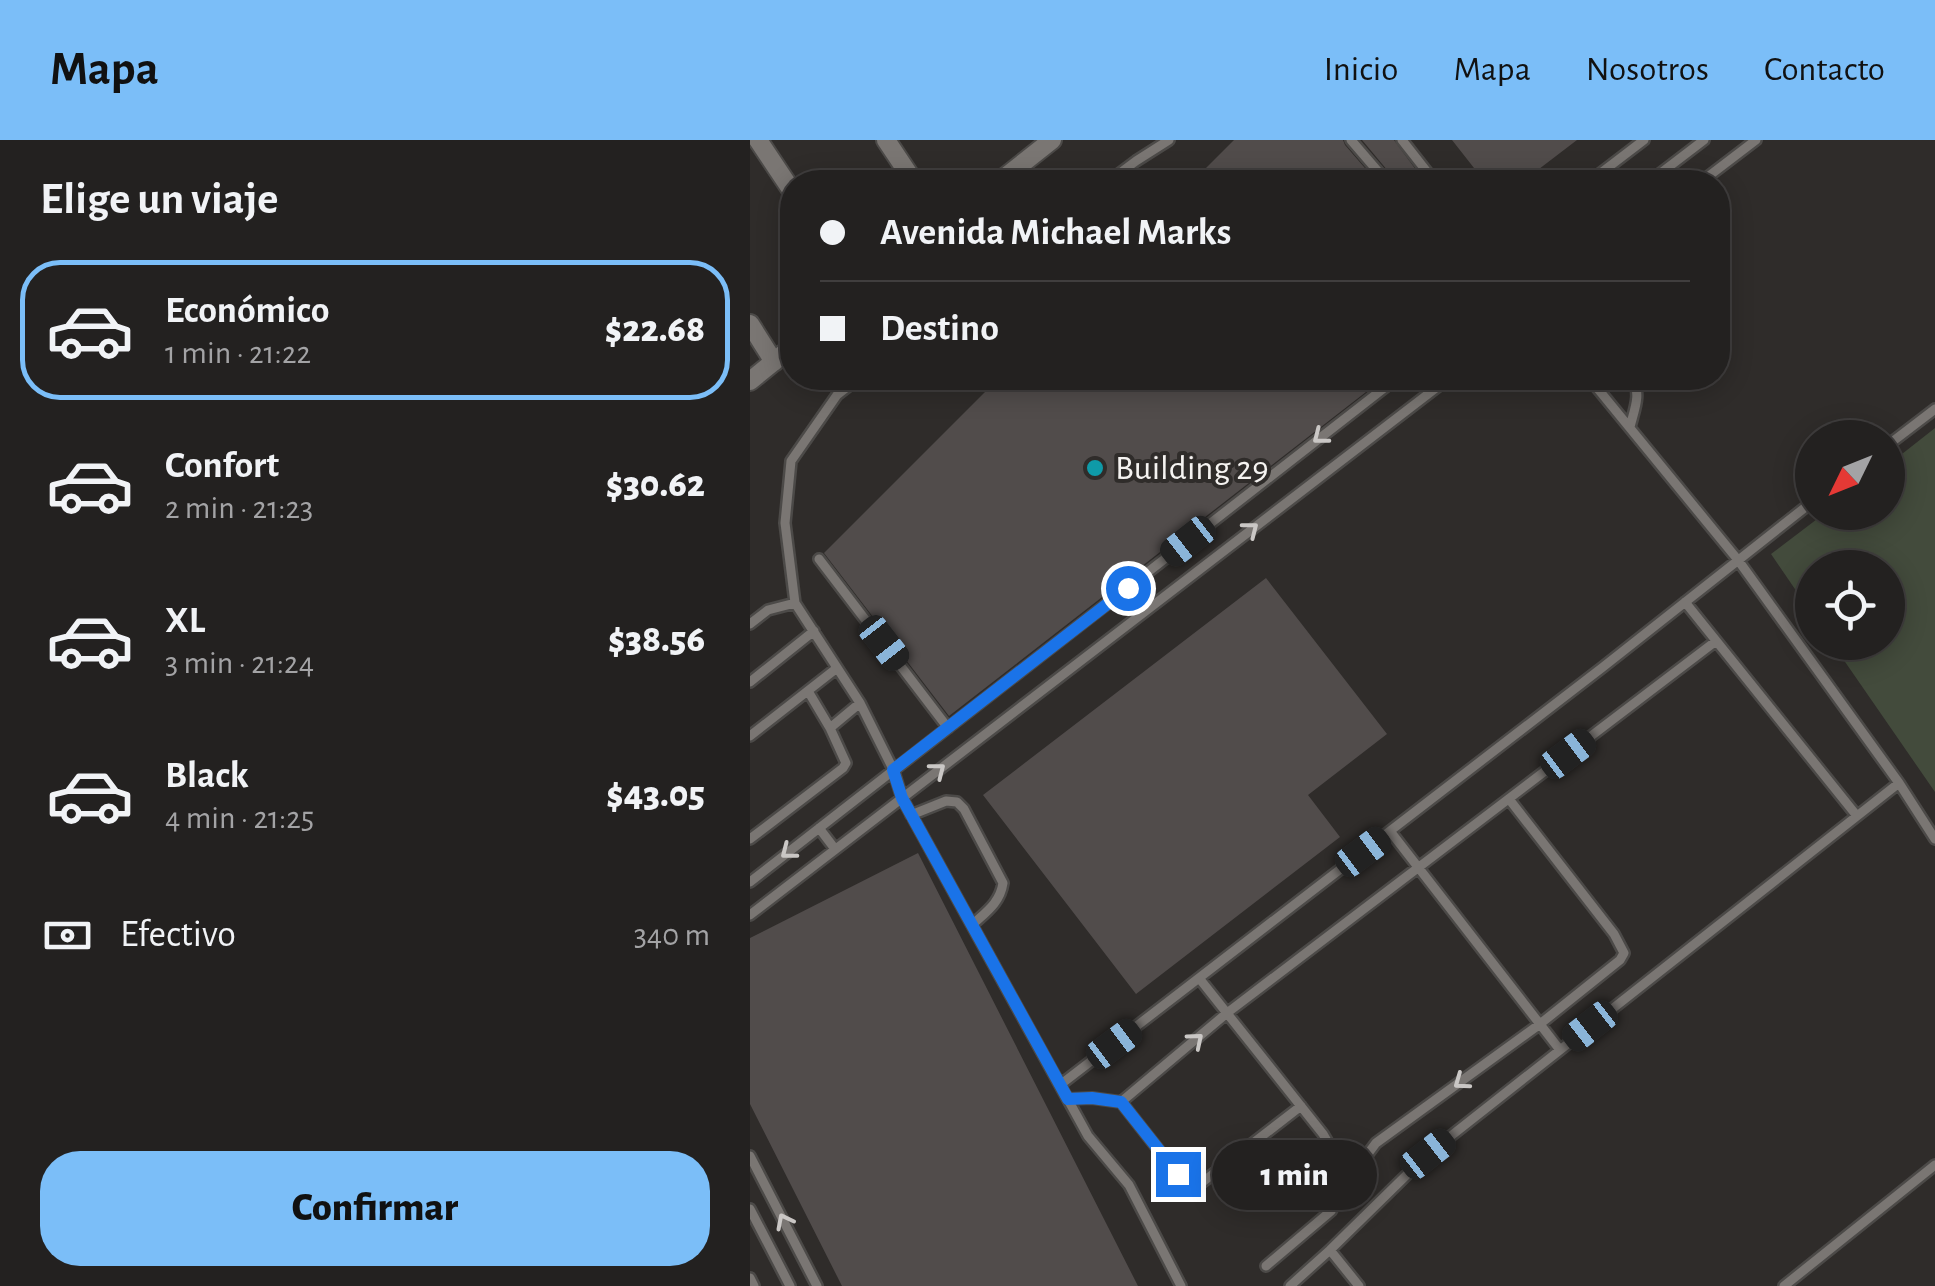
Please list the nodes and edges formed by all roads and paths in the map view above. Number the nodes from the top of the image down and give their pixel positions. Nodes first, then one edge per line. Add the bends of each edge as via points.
1 (758, 140) edge
2 (886, 140) edge
3 (1052, 140) edge
4 (1169, 140) edge
5 (1351, 140) edge
6 (1402, 140) edge
7 (1644, 140) edge
8 (1704, 140) edge
9 (1756, 140) edge
10 (1029, 148) edge
11 (906, 170) edge
12 (1009, 170) edge
13 (1123, 170) edge
14 (1377, 170) edge
15 (1426, 170) edge
16 (1605, 170) edge
17 (1664, 170) edge
18 (1717, 170) edge
19 (780, 173) edge
20 (750, 324) edge
21 (780, 357) edge
22 (774, 362) junction
23 (750, 381) edge
24 (843, 390) edge
25 (1382, 390) edge
26 (1433, 390) edge
27 (1599, 390) edge
28 (1638, 390) edge
29 (1935, 409) edge
30 (1630, 428) junction
31 (1905, 432) edge
32 (1795, 515) edge
33 (819, 559) dead end
34 (1738, 560) junction
35 (1685, 602) junction
36 (796, 603) junction
37 (750, 624) edge
38 (814, 631) junction
39 (1716, 641) junction
40 (837, 668) junction
41 (750, 682) edge
42 (808, 691) junction
43 (860, 704) junction
44 (830, 728) junction
45 (948, 728) junction
46 (750, 736) edge
47 (893, 770) junction
48 (1898, 783) junction
49 (902, 798) junction
50 (1509, 799) junction
51 (912, 815) junction
52 (1857, 816) junction
53 (819, 828) junction
54 (1390, 831) junction
55 (750, 839) edge
56 (1935, 839) edge
57 (835, 850) junction
58 (1419, 868) junction
59 (750, 882) edge
60 (750, 915) edge
61 (972, 925) junction
62 (1200, 978) junction
63 (1227, 1013) junction
64 (1540, 1024) junction
65 (1560, 1050) junction
66 (1060, 1085) junction
67 (1068, 1099) junction
68 (1121, 1102) junction
69 (1301, 1106) junction
70 (750, 1156) edge
71 (1935, 1165) edge
72 (1349, 1179) junction
73 (750, 1209) edge
74 (1330, 1250) junction
75 (1266, 1266) dead end
76 (750, 1278) edge
77 (754, 1286) edge
78 (790, 1286) edge
79 (818, 1286) edge
80 (1181, 1286) edge
81 (1290, 1286) edge
82 (1359, 1286) edge
83 (1784, 1286) edge

1 - 19 street
2 - 11 street
3 - 10 street
4 - 13 lane
5 - 14 lane
6 - 15 lane
7 - 16 lane
8 - 17 lane
9 - 18 lane
10 - 12 street
20 - 22 street
21 - 22 street
22 - 23 street
24 - 36 lane via 791,461 785,523
25 -> 45 lane
49 -> 26 lane
27 - 30 lane
28 - 30 lane
29 - 31 lane
30 - 34 lane
32 - 34 lane
33 - 45 lane
34 - 35 lane
34 - 48 lane
35 - 39 lane
35 - 54 lane
36 - 37 lane via 768,610
36 - 38 lane
38 - 40 lane
38 - 41 lane
39 - 50 lane
39 - 52 lane
40 - 42 lane
40 - 43 lane
42 - 44 lane
42 - 46 lane
43 - 44 lane
43 - 47 lane
44 - 55 lane via 846,762 842,768
45 - 47 lane
47 - 49 lane
47 - 53 lane
48 - 52 lane
48 - 56 lane
49 - 51 lane
49 - 57 lane
50 - 58 lane
50 - 64 lane via 1624,953
51 - 61 lane
51 - 61 lane via 946,801 964,809 1003,884 1001,895
52 - 65 lane
53 - 57 lane
53 -> 59 lane
54 - 58 lane
54 - 62 lane
57 - 60 lane
58 - 63 lane
58 - 64 lane
61 - 66 lane
62 - 63 lane
62 - 66 lane
68 -> 63 lane
63 - 69 lane
64 - 65 lane
64 -> 72 lane via 1376,1143
65 - 74 lane via 1428,1154
66 - 67 lane
67 - 68 lane
67 - 80 lane via 1088,1136 1130,1186
68 - 69 lane via 1191,1191
69 - 72 lane
79 -> 70 lane
71 - 83 lane
72 - 75 lane via 1331,1210
73 - 78 lane
74 - 81 lane
74 - 82 lane
76 - 77 lane

